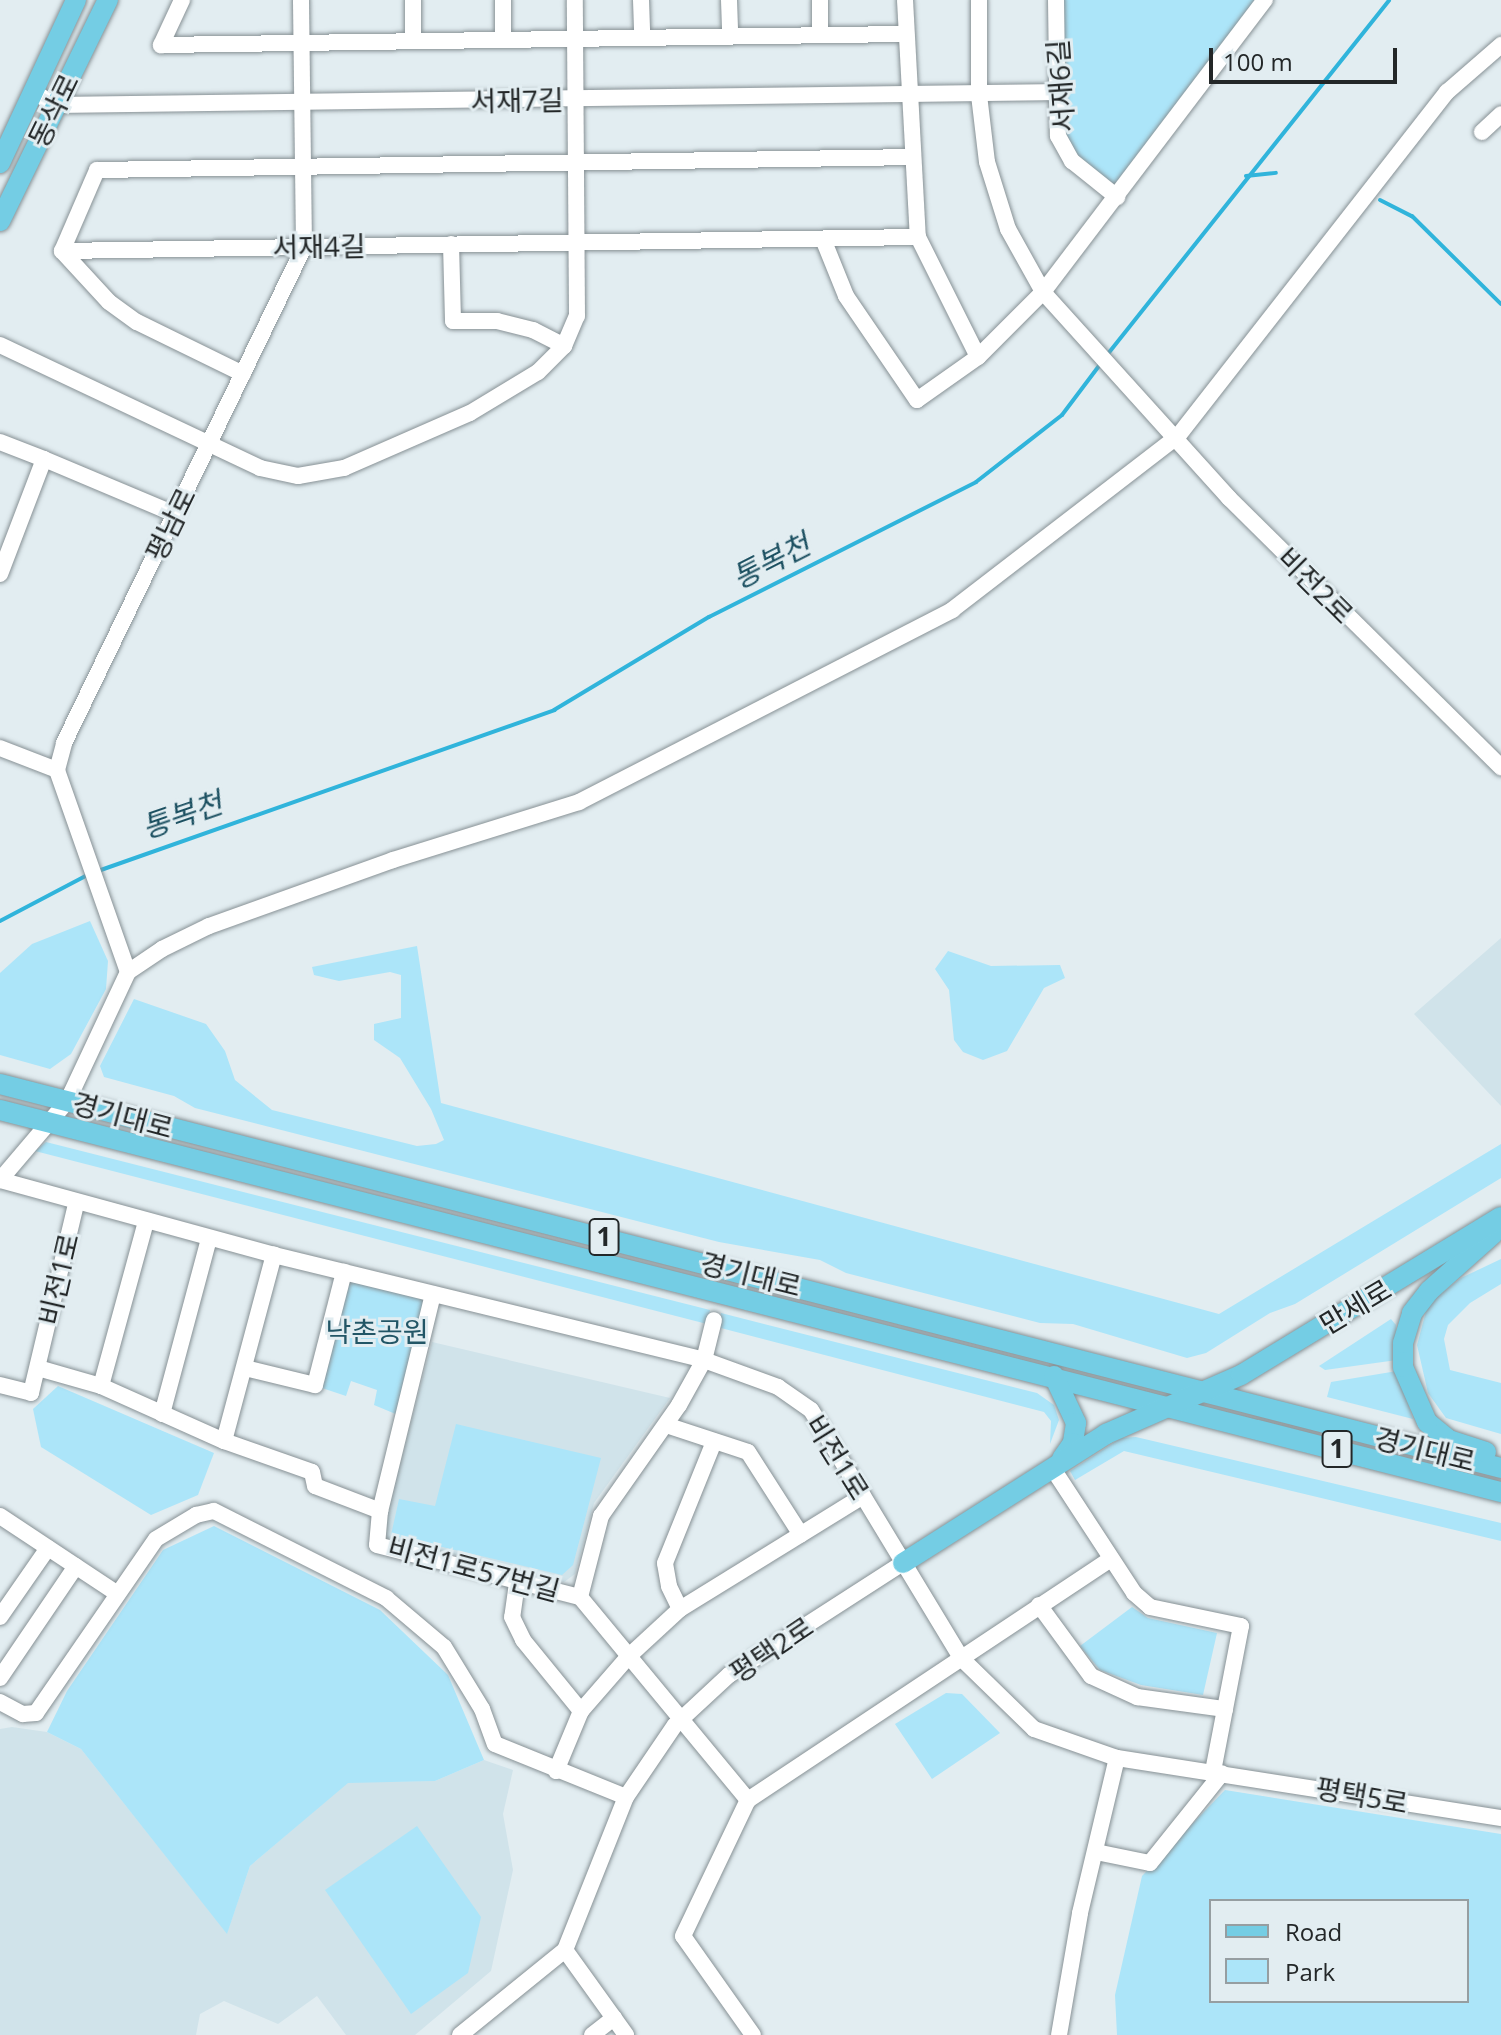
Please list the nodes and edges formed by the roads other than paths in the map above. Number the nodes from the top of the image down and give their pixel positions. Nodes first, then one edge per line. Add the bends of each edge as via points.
1 (76, 0) edge
2 (108, 0) edge
3 (182, 0) edge
4 (301, 0) edge
5 (413, 0) edge
6 (503, 0) edge
7 (575, 0) edge
8 (641, 0) edge
9 (729, 0) edge
10 (820, 0) edge
11 (905, 0) edge
12 (979, 0) edge
13 (1056, 0) edge
14 (1265, 0) edge
15 (905, 34) junction
16 (820, 35) junction
17 (730, 36) junction
18 (642, 37) junction
19 (575, 38) junction
20 (503, 39) junction
21 (300, 41) junction
22 (413, 41) junction
23 (1501, 45) edge
24 (34, 92) junction
25 (1057, 92) junction
26 (979, 95) junction
27 (908, 96) junction
28 (576, 99) junction
29 (300, 104) junction
30 (55, 105) junction
31 (1501, 114) edge
32 (1482, 132) dead end
33 (911, 157) junction
34 (577, 160) junction
35 (0, 163) edge
36 (302, 168) junction
37 (1117, 197) junction
38 (0, 221) edge
39 (918, 237) junction
40 (823, 239) junction
41 (577, 242) junction
42 (451, 244) junction
43 (304, 247) junction
44 (62, 251) junction
45 (1043, 292) junction
46 (0, 345) edge
47 (564, 346) junction
48 (978, 357) junction
49 (243, 374) junction
50 (1178, 436) junction
51 (0, 442) edge
52 (209, 443) junction
53 (44, 459) junction
54 (175, 514) junction
55 (0, 574) edge
56 (0, 748) edge
57 (1501, 767) edge
58 (57, 770) junction
59 (128, 972) junction
60 (0, 1084) edge
61 (68, 1100) junction
62 (0, 1110) edge
63 (47, 1123) junction
64 (0, 1180) edge
65 (76, 1204) junction
66 (1501, 1217) edge
67 (146, 1221) junction
68 (1501, 1228) edge
69 (209, 1238) junction
70 (274, 1255) junction
71 (344, 1272) junction
72 (433, 1294) junction
73 (714, 1320) dead end
74 (704, 1360) junction
75 (38, 1368) junction
76 (245, 1368) junction
77 (1054, 1376) junction
78 (0, 1385) edge
79 (101, 1386) junction
80 (1208, 1392) junction
81 (1173, 1407) junction
82 (162, 1414) junction
83 (666, 1425) junction
84 (224, 1441) junction
85 (714, 1442) junction
86 (1501, 1457) edge
87 (1055, 1468) junction
88 (1501, 1468) edge
89 (1501, 1492) edge
90 (863, 1496) junction
91 (380, 1511) junction
92 (0, 1516) edge
93 (801, 1535) junction
94 (48, 1548) junction
95 (1111, 1559) junction
96 (903, 1563) junction
97 (76, 1566) junction
98 (517, 1583) junction
99 (118, 1594) junction
100 (580, 1597) junction
101 (1039, 1605) junction
102 (680, 1609) junction
103 (0, 1617) edge
104 (628, 1657) junction
105 (961, 1658) junction
106 (0, 1678) edge
107 (0, 1702) edge
108 (1225, 1709) junction
109 (581, 1711) junction
110 (679, 1721) junction
111 (1117, 1758) junction
112 (556, 1771) junction
113 (1218, 1773) junction
114 (626, 1797) junction
115 (748, 1800) junction
116 (1501, 1818) edge
117 (1096, 1852) junction
118 (565, 1950) junction
119 (614, 2018) junction
120 (460, 2035) edge
121 (592, 2035) edge
122 (626, 2035) edge
123 (753, 2035) edge
124 (1059, 2035) edge

1 - 24 main road, 동삭로
2 - 30 main road, 동삭로
3 - 21 street via 161,45
4 - 21 street
5 - 22 street
6 - 20 street
7 - 19 street
8 - 18 street
9 - 17 street
10 - 16 street
11 - 15 street
12 - 26 street
13 - 25 street, 서재6길
14 - 37 street
15 - 16 street
15 - 27 street
16 - 17 street
17 - 18 street
18 - 19 street
19 - 20 street
19 - 28 street
20 - 22 street
21 - 22 street
21 - 29 street
23 - 50 street via 1447,92
24 - 30 street
24 - 35 main road, 동삭로
25 - 26 street, 서재7길
25 - 37 street, 서재6길 via 1058,136 1072,161
26 - 27 street, 서재7길
26 - 45 street via 987,162 1008,229
27 - 28 street, 서재7길
27 - 33 street
28 - 29 street, 서재7길
28 - 34 street
29 - 30 street, 서재7길
29 - 36 street
30 - 38 main road, 동삭로
31 - 32 street
33 - 34 street
33 - 39 street
34 - 36 street
34 - 41 street
36 - 43 street
36 - 44 street via 97,170
37 - 45 street
39 - 40 street, 서재4길
39 - 48 street
40 - 41 street, 서재4길
40 - 48 street via 846,296 917,400
41 - 42 street, 서재4길
41 - 47 street via 577,316
42 - 43 street, 서재4길
42 - 47 street via 453,321 497,321 533,330
43 - 44 street, 서재4길
43 - 49 street, 평남로
44 - 49 street via 109,302 137,322
45 - 48 street
45 - 50 street, 비전2로
46 - 52 street
47 - 52 street via 538,372 470,413 344,468 298,476 260,468
49 - 52 street, 평남로
50 - 57 street, 비전2로 via 1229,498
50 - 59 street via 952,610 898,640 579,802 393,860 209,926
51 - 53 street
52 - 54 street, 평남로
53 - 54 street
53 - 55 street
54 - 58 street, 평남로 via 64,743
56 - 58 street
58 - 59 street
59 - 61 street
60 - 61 main road, 경기대로 / 1
61 - 63 street
61 - 80 main road, 경기대로 / 1
62 - 63 main road, 경기대로 / 1
63 - 64 street
63 - 77 main road, 경기대로 / 1
64 - 65 street
65 - 67 street, 비전1로
65 - 75 street, 비전1로
66 - 80 main road, 만세로
67 - 69 street, 비전1로
67 - 79 street
68 - 86 main road via 1429,1291 1412,1313 1403,1367 1427,1422 1449,1440
69 - 70 street, 비전1로
69 - 82 street
70 - 71 street, 비전1로
70 - 76 street
71 - 72 street, 비전1로
71 - 76 street via 315,1385
72 - 74 street, 비전1로
72 - 91 street
73 - 74 street
74 - 83 street
74 - 90 street, 비전1로 via 778,1387 811,1410
75 - 78 street via 31,1393
75 - 79 street, 비전1로57번길
76 - 84 street
77 - 81 main road, 경기대로 / 1
77 - 87 main road via 1076,1423 1073,1443
79 - 82 street, 비전1로57번길
80 - 81 main road, 평택2로
80 - 88 main road, 경기대로 / 1
81 - 87 main road, 평택2로 via 1106,1434
81 - 89 main road, 경기대로 / 1
82 - 84 street, 비전1로57번길
83 - 85 street
83 - 100 street via 601,1516
84 - 91 street, 비전1로57번길 via 312,1472 315,1486
85 - 93 street via 748,1452
85 - 102 street via 665,1563
87 - 95 street
87 - 96 main road, 평택2로
90 - 93 street
90 - 96 street, 비전1로
91 - 98 street, 비전1로57번길 via 377,1545
92 - 94 street
93 - 102 street
94 - 97 street
94 - 103 street
95 - 101 street
95 - 108 street via 1150,1607 1241,1626
96 - 105 street, 평택5로
96 - 110 street, 평택2로 via 729,1675
97 - 99 street
97 - 106 street
98 - 100 street, 비전1로57번길
98 - 109 street via 512,1617 523,1640
99 - 107 street via 36,1713 23,1714
99 - 112 street via 156,1539 214,1511 386,1598 444,1647 482,1709 495,1744
100 - 104 street, 비전1로57번길
101 - 105 street
101 - 108 street via 1091,1676 1137,1697
102 - 104 street
104 - 109 street
104 - 110 street, 비전1로57번길
105 - 111 street, 평택5로 via 1034,1729
105 - 115 street
108 - 113 street
109 - 112 street
110 - 114 street, 평택2로
110 - 115 street, 비전1로57번길
111 - 113 street, 평택5로
111 - 117 street
112 - 114 street
113 - 116 street, 평택5로
113 - 117 street via 1150,1863
114 - 118 street, 평택2로
115 - 123 street via 683,1936
117 - 124 street
118 - 119 street
118 - 120 street, 평택2로
119 - 121 street
119 - 122 street

